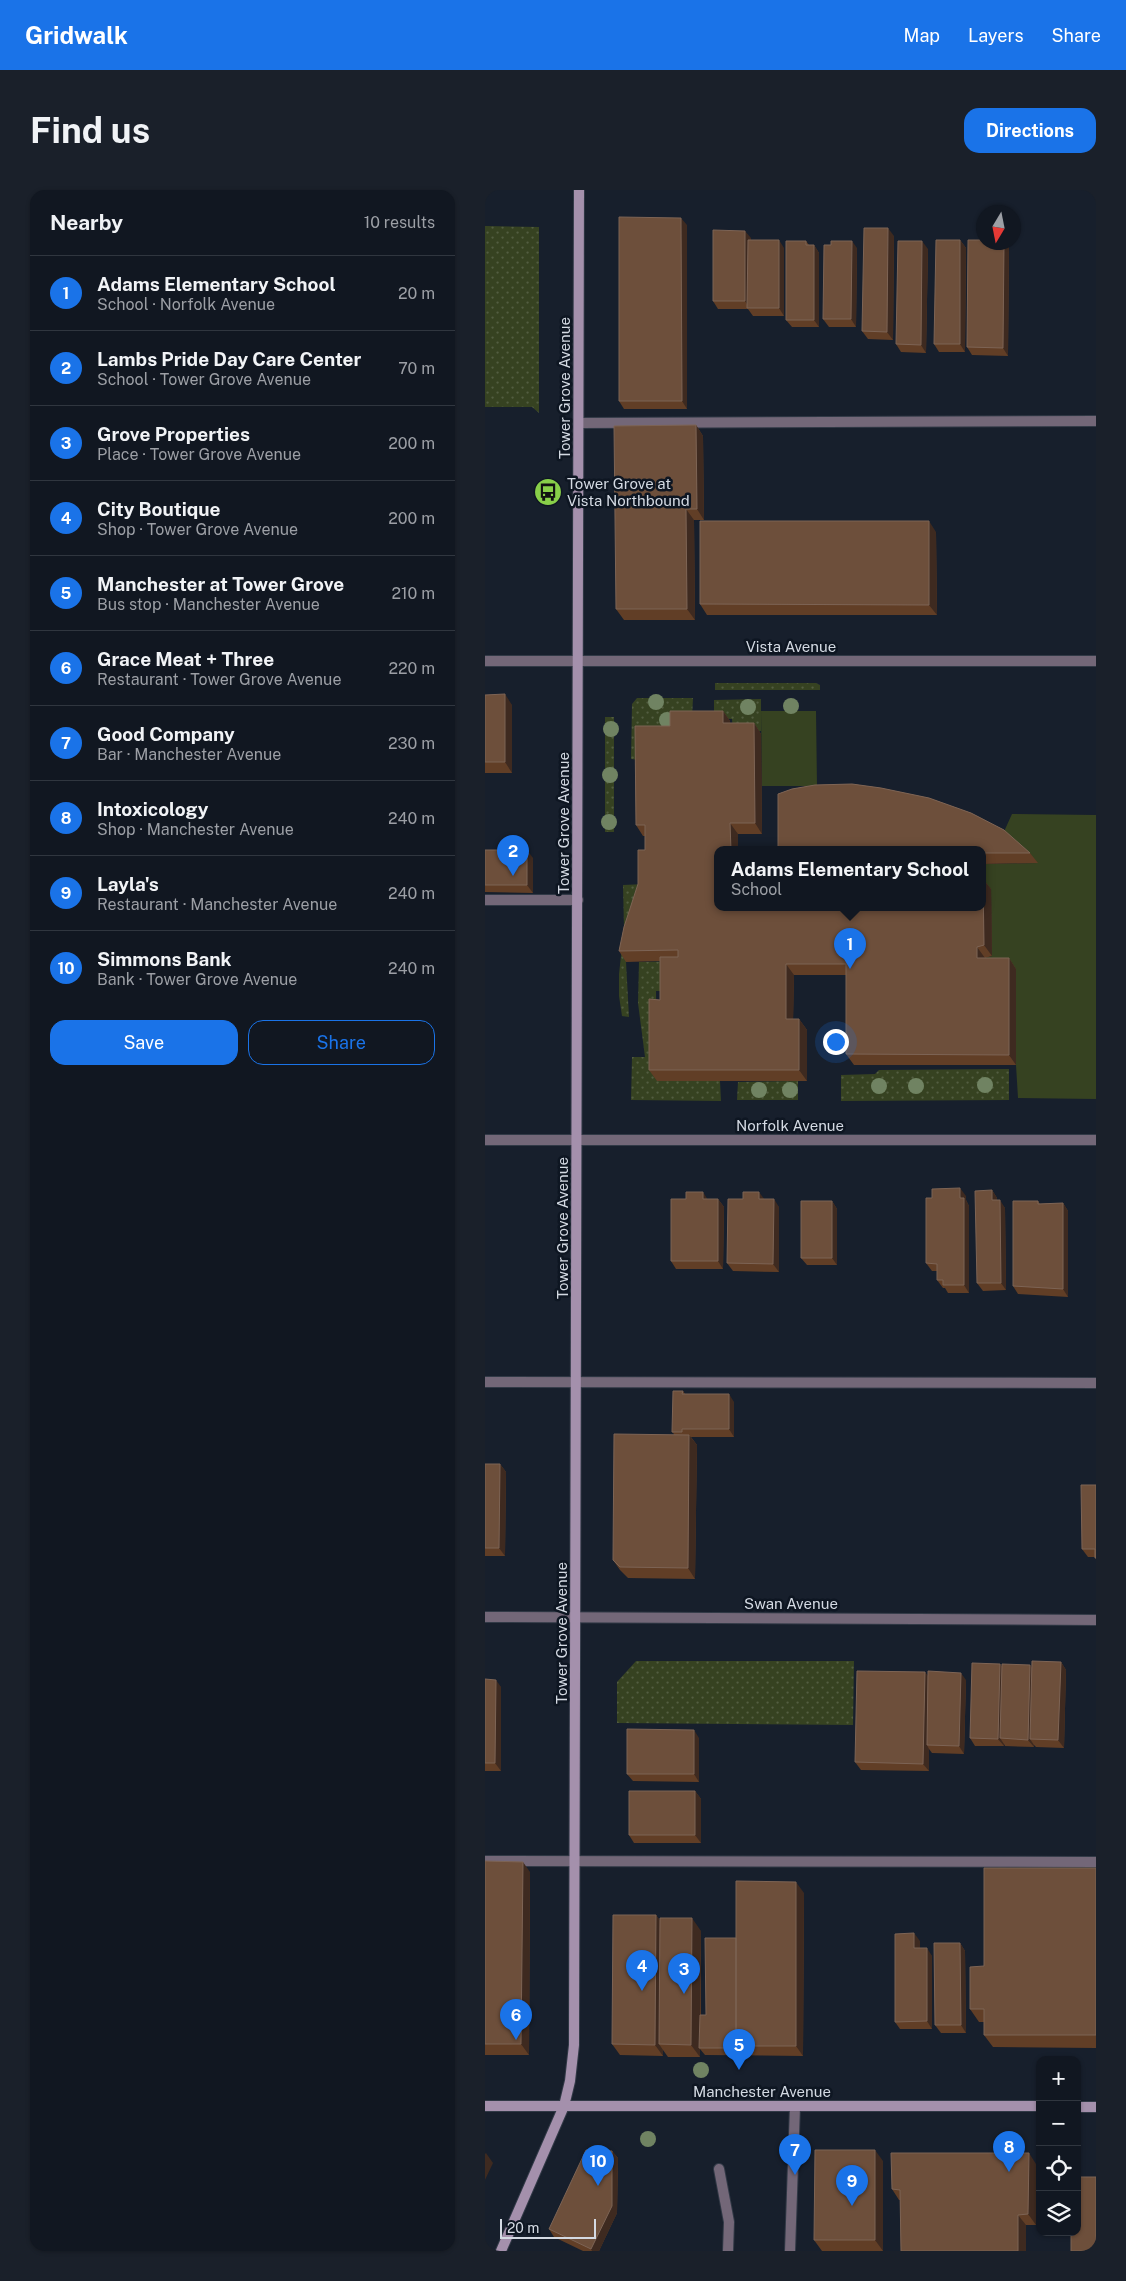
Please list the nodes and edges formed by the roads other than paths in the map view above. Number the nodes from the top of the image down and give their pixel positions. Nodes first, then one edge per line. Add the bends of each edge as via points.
1 (579, 190) edge
2 (1096, 421) edge
3 (579, 423) junction
4 (485, 660) edge
5 (578, 661) junction
6 (1096, 661) edge
7 (485, 900) edge
8 (578, 900) junction
9 (485, 1140) edge
10 (577, 1140) junction
11 (1096, 1140) edge
12 (485, 1382) edge
13 (576, 1382) junction
14 (1096, 1383) edge
15 (485, 1617) edge
16 (576, 1617) junction
17 (1096, 1620) edge
18 (485, 1861) edge
19 (575, 1861) junction
20 (1096, 1862) edge
21 (485, 2106) edge
22 (564, 2106) junction
23 (795, 2106) junction
24 (1036, 2106) edge
25 (1081, 2106) edge
26 (1096, 2107) edge
27 (719, 2169) dead end
28 (501, 2251) edge
29 (728, 2251) edge
30 (790, 2251) edge

1 - 3 street, Tower Grove Avenue
2 - 3 street
3 - 5 street, Tower Grove Avenue
4 - 5 street, Vista Avenue
5 - 6 street, Vista Avenue
5 - 8 street, Tower Grove Avenue
7 - 8 street
8 - 10 street, Tower Grove Avenue
9 - 10 street, Norfolk Avenue
10 - 11 street, Norfolk Avenue
10 - 13 street, Tower Grove Avenue
12 - 13 street
13 - 14 street
13 - 16 street, Tower Grove Avenue
15 - 16 street, Swan Avenue
16 - 17 street, Swan Avenue
16 - 19 street, Tower Grove Avenue
18 - 19 street
19 - 20 street
19 - 22 street, Tower Grove Avenue via 575,2045
21 - 22 street, Manchester Avenue
22 - 23 street, Manchester Avenue
22 - 28 street, Tower Grove Avenue
23 - 24 street, Manchester Avenue
23 - 30 street
25 - 26 street
27 - 29 street via 729,2222

